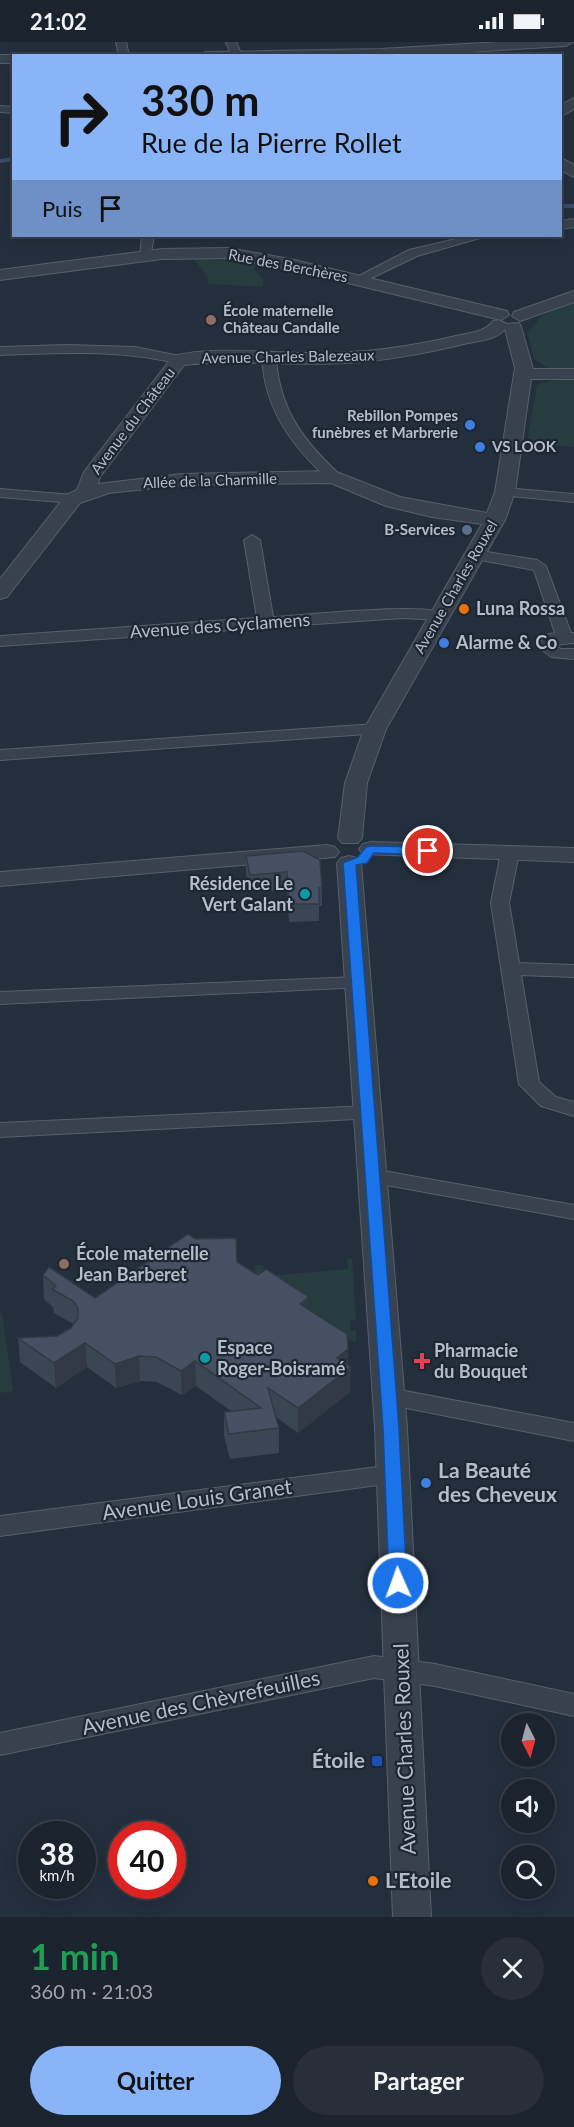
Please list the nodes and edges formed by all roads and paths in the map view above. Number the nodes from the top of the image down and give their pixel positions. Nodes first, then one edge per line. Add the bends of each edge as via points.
1 (566, 42) edge
2 (317, 54) edge
3 (574, 102) edge
4 (562, 111) edge
5 (562, 163) edge
6 (574, 173) edge
7 (148, 237) edge
8 (477, 237) edge
9 (146, 256) junction
10 (0, 275) edge
11 (357, 280) junction
12 (574, 296) edge
13 (508, 321) junction
14 (0, 351) edge
15 (269, 358) junction
16 (179, 360) junction
17 (524, 374) junction
18 (574, 374) edge
19 (334, 477) junction
20 (505, 492) junction
21 (0, 493) edge
22 (80, 495) junction
23 (574, 498) edge
24 (495, 520) junction
25 (252, 540) dead end
26 (475, 555) junction
27 (0, 593) edge
28 (440, 615) junction
29 (266, 622) junction
30 (0, 641) edge
31 (571, 649) edge
32 (375, 729) junction
33 (0, 755) edge
34 (349, 851) junction
35 (510, 853) junction
36 (574, 855) edge
37 (0, 879) edge
38 (510, 969) junction
39 (574, 971) edge
40 (357, 983) junction
41 (0, 998) edge
42 (574, 1109) edge
43 (368, 1113) junction
44 (0, 1130) edge
45 (372, 1176) junction
46 (574, 1212) edge
47 (389, 1397) junction
48 (574, 1432) edge
49 (393, 1474) junction
50 (0, 1526) edge
51 (402, 1669) junction
52 (574, 1705) edge
53 (0, 1744) edge
54 (412, 1917) edge

1 - 2 street
3 - 4 street
5 - 6 street
7 - 9 street
8 - 11 street via 413,253
9 - 10 street, Rue des Berchères
9 - 11 street, Rue des Berchères via 237,254
11 - 13 street, Rue des Berchères
12 - 13 street, Avenue Charles Balezeaux
13 - 15 street, Avenue Charles Balezeaux via 488,333 406,353
13 - 17 street, Avenue Charles Rouxel
14 - 16 street, Avenue Charles Balezeaux via 147,351
15 - 16 street, Avenue Charles Balezeaux via 219,355
15 - 19 street via 270,385 286,423 310,456
16 - 22 street, Avenue du Château
17 - 18 street
17 - 20 street, Avenue Charles Rouxel
19 - 22 street, Allée de la Charmille via 191,479
19 - 24 street via 409,508
20 - 23 street
20 - 24 street, Avenue Charles Rouxel
21 - 22 street, Allée de la Charmille
22 - 27 street, Avenue du Château
24 - 26 street, Avenue Charles Rouxel
25 - 29 street
26 - 28 street, Avenue Charles Rouxel
26 - 31 street via 537,565
28 - 29 street, Avenue des Cyclamens via 403,613
28 - 32 street, Avenue Charles Rouxel
29 - 30 street, Avenue des Cyclamens
32 - 33 street
32 - 34 street, Avenue Charles Rouxel via 356,783
34 - 35 street
34 - 37 street
34 - 40 street, Avenue Charles Rouxel
35 - 36 street
35 - 38 street via 500,903
38 - 39 street
38 - 42 street via 529,1084 543,1100
40 - 41 street
40 - 43 street, Avenue Charles Rouxel
43 - 44 street
43 - 45 street, Avenue Charles Rouxel
45 - 46 street
45 - 47 street, Avenue Charles Rouxel
47 - 48 street
47 - 49 street, Avenue Charles Rouxel
49 - 50 street, Avenue Louis Granet
49 - 51 street, Avenue Charles Rouxel
51 - 52 street, Avenue des Chèvrefeuilles
51 - 53 street, Avenue des Chèvrefeuilles via 374,1667
51 - 54 street, Avenue Charles Rouxel

